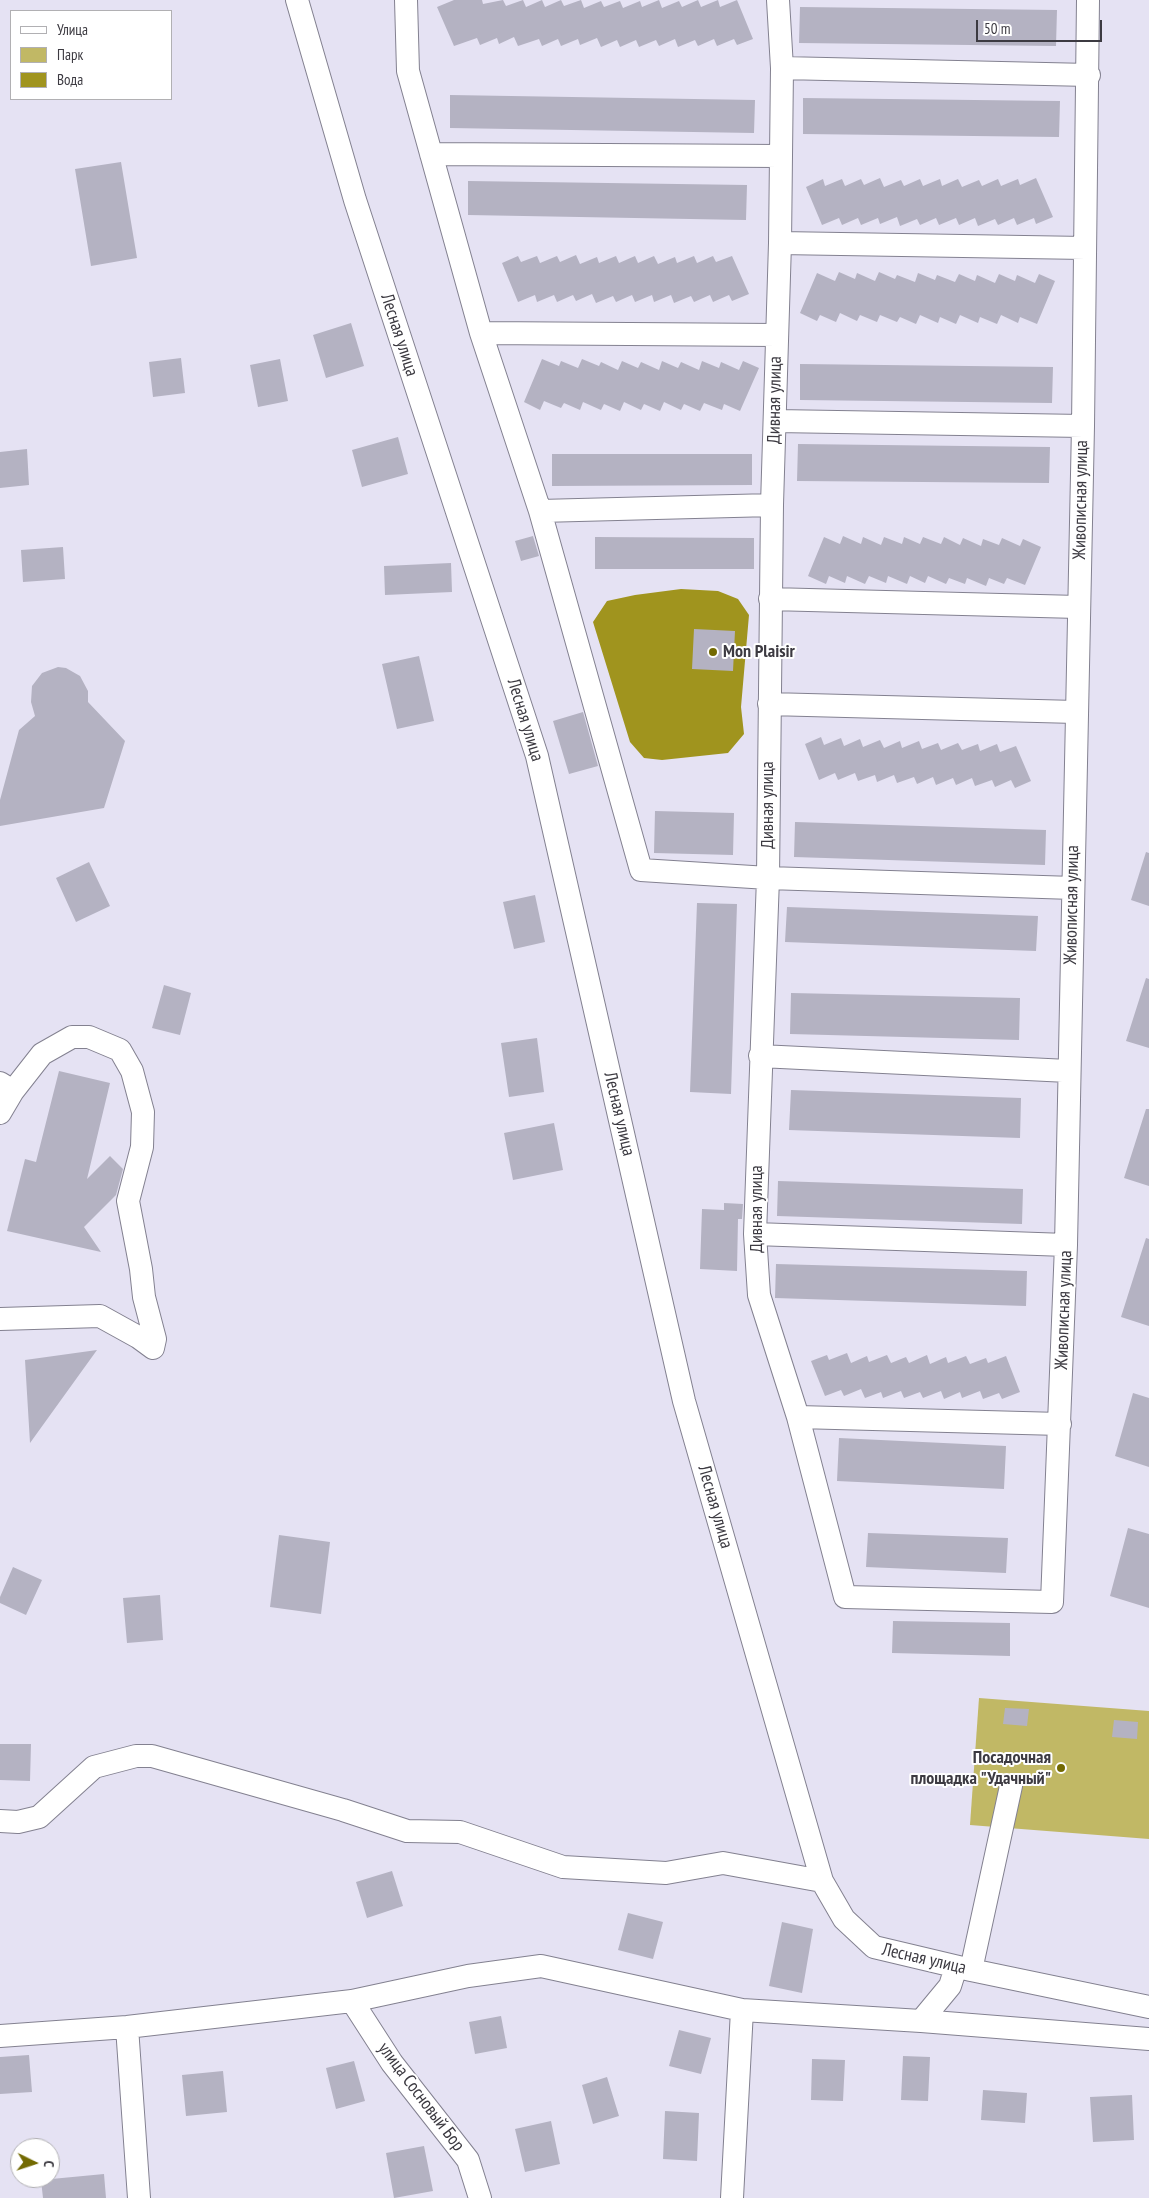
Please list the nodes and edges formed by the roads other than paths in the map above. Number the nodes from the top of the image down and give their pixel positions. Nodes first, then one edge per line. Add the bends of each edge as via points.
1 (298, 0) edge
2 (406, 0) edge
3 (778, 0) edge
4 (1088, 0) edge
5 (782, 68) junction
6 (1088, 74) junction
7 (431, 154) junction
8 (780, 156) junction
9 (780, 243) junction
10 (1085, 248) junction
11 (481, 333) junction
12 (776, 335) junction
13 (776, 421) junction
14 (1083, 426) junction
15 (772, 505) junction
16 (540, 511) junction
17 (770, 600) junction
18 (1078, 607) junction
19 (769, 704) junction
20 (1076, 712) junction
21 (768, 878) junction
22 (1073, 888) junction
23 (760, 1056) junction
24 (1068, 1071) junction
25 (6, 1087) edge
26 (0, 1113) edge
27 (755, 1234) junction
28 (1066, 1245) junction
29 (0, 1319) edge
30 (798, 1417) junction
31 (1060, 1424) junction
32 (845, 1597) joint
33 (1012, 1786) dead end
34 (0, 1822) edge
35 (822, 1881) junction
36 (964, 1969) junction
37 (352, 2001) junction
38 (1149, 2007) edge
39 (742, 2010) junction
40 (921, 2020) junction
41 (127, 2027) junction
42 (0, 2036) edge
43 (1149, 2039) edge
44 (139, 2198) edge
45 (480, 2198) edge
46 (732, 2198) edge

1 - 35 street, Лесная улица via 355,200 537,756 684,1401
2 - 7 street via 408,71
3 - 5 street, Дивная улица
4 - 6 street, Живописная улица
5 - 6 street
5 - 8 street, Дивная улица
6 - 10 street, Живописная улица
7 - 8 street
7 - 11 street
8 - 9 street, Дивная улица
9 - 10 street
9 - 12 street, Дивная улица
10 - 14 street, Живописная улица
11 - 12 street
11 - 16 street
12 - 13 street, Дивная улица
13 - 14 street
13 - 15 street, Дивная улица
14 - 18 street, Живописная улица
15 - 16 street
15 - 17 street, Дивная улица
16 - 21 street via 641,870
17 - 18 street
17 - 19 street, Дивная улица
18 - 20 street, Живописная улица
19 - 20 street
19 - 21 street, Дивная улица
20 - 22 street, Живописная улица
21 - 22 street
21 - 23 street, Дивная улица
22 - 24 street, Живописная улица
23 - 24 street
23 - 27 street, Дивная улица
24 - 28 street, Живописная улица
25 - 26 street
25 - 29 street via 42,1054 72,1037 89,1037 120,1050 132,1071 144,1112 142,1147 128,1201 144,1297 155,1338 153,1348 100,1316
27 - 28 street
27 - 30 street, Дивная улица via 759,1295
28 - 31 street, Живописная улица
30 - 31 street
30 - 32 street, Дивная улица
31 - 32 street, Живописная улица via 1052,1602
33 - 36 street
34 - 35 street via 39,1817 94,1767 136,1756 152,1756 407,1831 460,1832 563,1867 666,1873 722,1862
35 - 36 street, Лесная улица via 844,1919 874,1947
36 - 38 street, Лесная улица
36 - 40 street
37 - 39 street via 468,1976 541,1966
37 - 41 street
37 - 45 street, улица Сосновый Бор via 392,2063 468,2160
39 - 40 street
39 - 46 street
40 - 43 street
41 - 42 street
41 - 44 street

